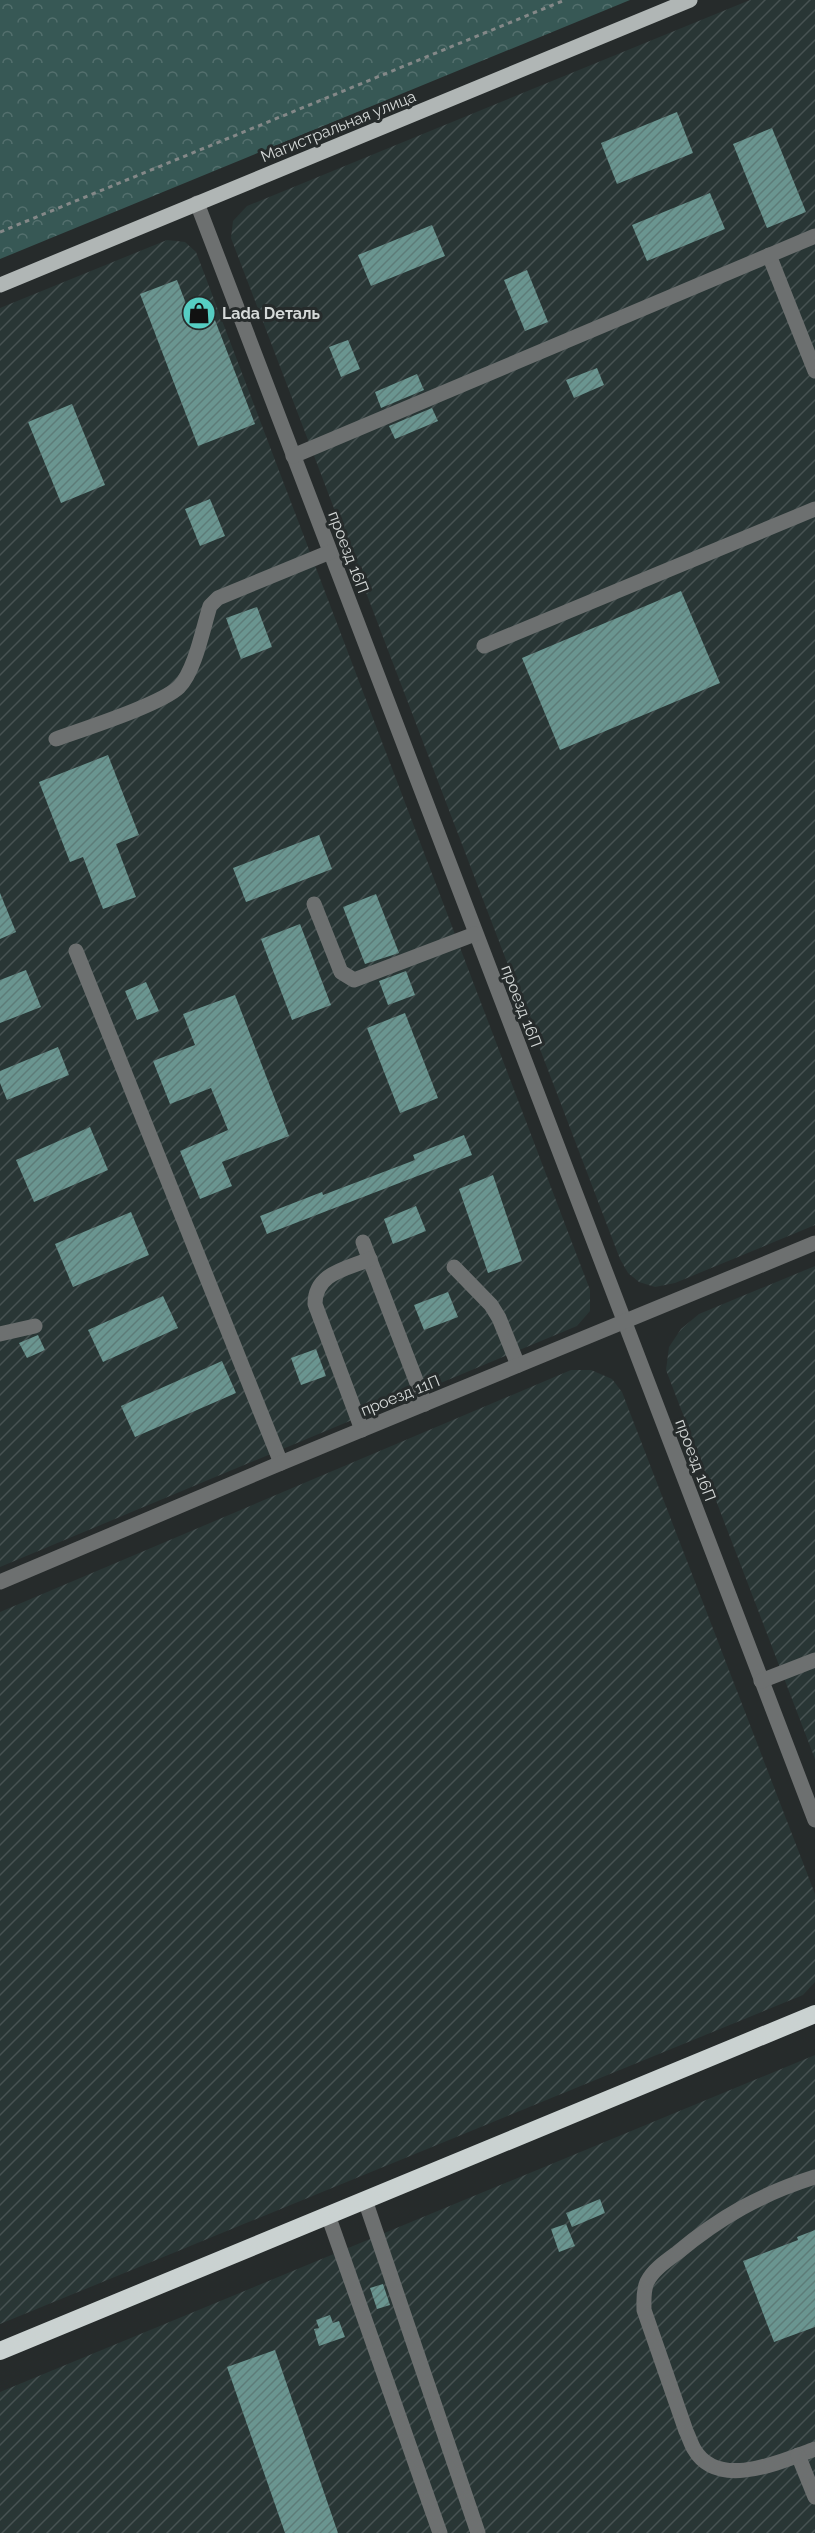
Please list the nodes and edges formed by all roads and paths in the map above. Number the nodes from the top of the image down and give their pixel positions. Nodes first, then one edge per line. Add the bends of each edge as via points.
1 (565, 0) edge
2 (690, 0) edge
3 (197, 204) junction
4 (0, 232) edge
5 (815, 236) edge
6 (770, 255) junction
7 (0, 285) edge
8 (815, 371) edge
9 (293, 456) junction
10 (815, 509) edge
11 (330, 552) junction
12 (484, 646) dead end
13 (56, 739) dead end
14 (314, 904) dead end
15 (475, 934) junction
16 (76, 951) dead end
17 (363, 1242) dead end
18 (815, 1243) edge
19 (370, 1259) junction
20 (454, 1268) dead end
21 (623, 1322) junction
22 (34, 1326) dead end
23 (0, 1334) edge
24 (518, 1365) junction
25 (425, 1404) junction
26 (362, 1430) junction
27 (281, 1463) junction
28 (0, 1582) edge
29 (815, 1660) edge
30 (761, 1681) junction
31 (815, 1820) edge
32 (815, 2014) edge
33 (815, 2177) edge
34 (365, 2199) junction
35 (328, 2215) junction
36 (0, 2350) edge
37 (815, 2449) edge
38 (798, 2455) junction
39 (815, 2497) edge
40 (440, 2533) edge
41 (478, 2533) edge

1 - 4 path
2 - 3 main road, Магистральная улица
3 - 7 main road, Магистральная улица
3 - 9 street, проезд 16П
5 - 6 street
6 - 8 street
6 - 9 street
9 - 11 street, проезд 16П
10 - 12 street
11 - 13 street via 218,598 210,606 188,673 178,687 161,699
11 - 15 street, проезд 16П
14 - 15 street via 341,972 354,980
15 - 21 street, проезд 16П
16 - 27 street
17 - 19 street
18 - 21 street, проезд 11П
19 - 25 street
19 - 26 street via 324,1279 315,1293 315,1304
20 - 24 street via 491,1305
21 - 24 street, проезд 11П
21 - 30 street, проезд 16П
22 - 23 street
24 - 25 street, проезд 11П
25 - 26 street, проезд 11П
26 - 27 street, проезд 11П
27 - 28 street, проезд 11П
29 - 30 street
30 - 31 street, проезд 16П
32 - 34 highway
33 - 38 street via 721,2218 659,2267 647,2281 643,2294 644,2310 694,2450 707,2463 728,2471 751,2471
34 - 35 highway
34 - 41 street
35 - 36 highway
35 - 40 street
37 - 38 street
38 - 39 street

